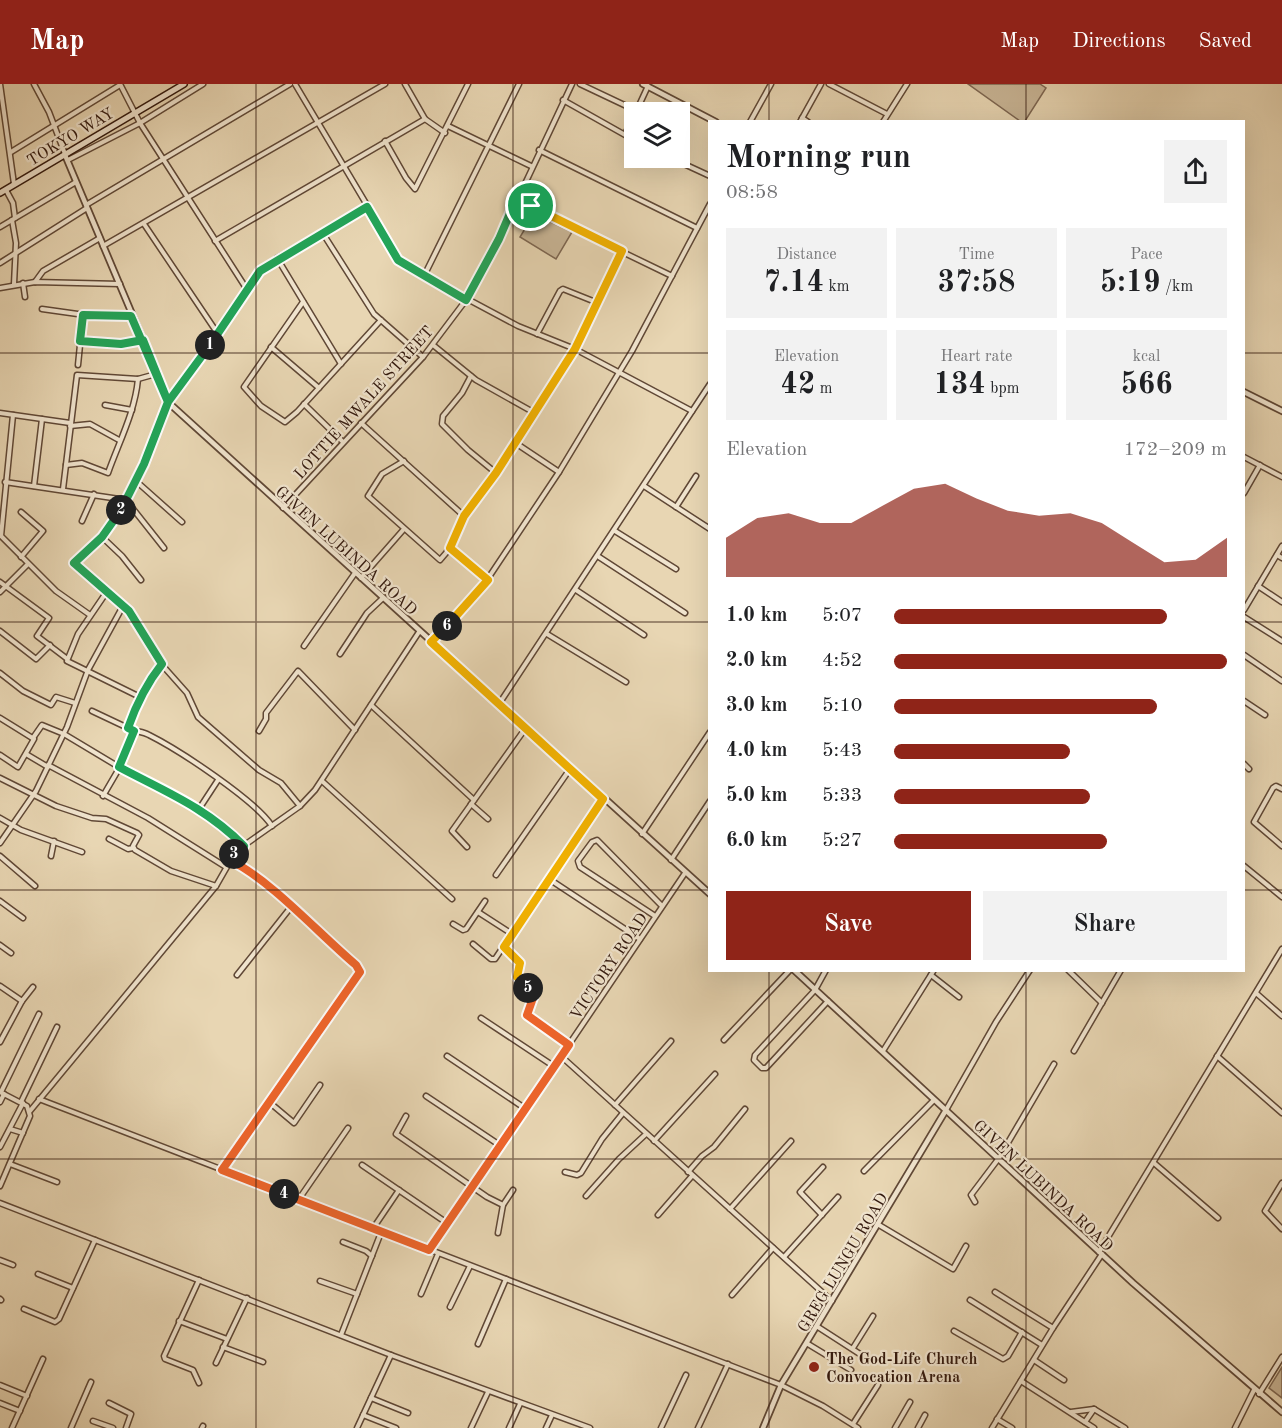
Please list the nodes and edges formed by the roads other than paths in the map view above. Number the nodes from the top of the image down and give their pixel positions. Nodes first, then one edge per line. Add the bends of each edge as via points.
1 (0, 84) edge
2 (34, 84) edge
3 (121, 84) edge
4 (184, 84) edge
5 (203, 84) edge
6 (293, 84) edge
7 (385, 84) edge
8 (405, 84) edge
9 (468, 84) edge
10 (519, 84) edge
11 (572, 84) edge
12 (580, 84) edge
13 (771, 84) edge
14 (821, 84) edge
15 (829, 84) edge
16 (907, 84) edge
17 (645, 85) edge
18 (195, 86) edge
19 (563, 100) junction
20 (1, 101) edge
21 (640, 102) edge
22 (624, 107) edge
23 (135, 114) junction
24 (887, 114) junction
25 (424, 119) junction
26 (712, 120) edge
27 (751, 120) edge
28 (801, 120) edge
29 (884, 120) edge
30 (318, 122) junction
31 (140, 123) junction
32 (54, 125) junction
33 (448, 126) junction
34 (445, 133) junction
35 (624, 134) edge
36 (385, 141) junction
37 (489, 147) junction
38 (539, 150) junction
39 (11, 152) junction
40 (66, 158) junction
41 (164, 159) junction
42 (344, 165) junction
43 (531, 166) junction
44 (690, 167) edge
45 (708, 175) edge
46 (76, 182) junction
47 (14, 185) junction
48 (3, 192) edge
49 (517, 197) junction
50 (187, 199) junction
51 (87, 207) junction
52 (367, 207) junction
53 (708, 208) edge
54 (13, 219) junction
55 (144, 224) junction
56 (0, 227) edge
57 (697, 228) junction
58 (322, 232) junction
59 (100, 238) junction
60 (215, 241) junction
61 (103, 246) junction
62 (622, 251) junction
63 (15, 254) junction
64 (277, 258) junction
65 (0, 263) edge
66 (424, 276) junction
67 (672, 276) junction
68 (35, 282) junction
69 (23, 283) junction
70 (14, 284) junction
71 (120, 284) junction
72 (0, 288) edge
73 (246, 288) junction
74 (25, 297) dead end
75 (466, 300) junction
76 (303, 302) junction
77 (598, 303) junction
78 (42, 309) dead end
79 (83, 315) junction
80 (131, 316) junction
81 (381, 320) junction
82 (218, 334) junction
83 (537, 334) junction
84 (143, 340) junction
85 (80, 341) junction
86 (433, 345) junction
87 (271, 347) junction
88 (575, 349) junction
89 (423, 357) junction
90 (341, 364) junction
91 (78, 365) dead end
92 (619, 373) junction
93 (156, 374) junction
94 (471, 376) junction
95 (138, 379) junction
96 (708, 386) edge
97 (319, 388) junction
98 (1245, 392) edge
99 (168, 402) junction
100 (304, 404) junction
101 (105, 405) dead end
102 (132, 410) junction
103 (692, 411) junction
104 (1282, 411) edge
105 (533, 412) junction
106 (0, 413) edge
107 (13, 415) junction
108 (42, 419) junction
109 (362, 423) junction
110 (70, 424) junction
111 (119, 440) junction
112 (344, 442) junction
113 (514, 442) junction
114 (1245, 458) edge
115 (404, 461) junction
116 (66, 465) junction
117 (1260, 465) junction
118 (559, 472) junction
119 (496, 473) junction
120 (696, 476) dead end
121 (1282, 477) edge
122 (136, 481) junction
123 (5, 482) junction
124 (34, 486) junction
125 (644, 486) junction
126 (63, 489) junction
127 (1245, 491) edge
128 (94, 494) junction
129 (126, 500) junction
130 (676, 507) junction
131 (283, 508) junction
132 (21, 512) dead end
133 (464, 516) junction
134 (82, 521) dead end
135 (182, 522) dead end
136 (708, 528) edge
137 (404, 529) junction
138 (615, 531) junction
139 (102, 537) junction
140 (1282, 546) edge
141 (164, 548) dead end
142 (450, 548) junction
143 (1277, 555) junction
144 (599, 556) junction
145 (21, 557) junction
146 (1282, 558) edge
147 (28, 564) junction
148 (676, 569) dead end
149 (355, 573) junction
150 (361, 578) junction
151 (141, 580) dead end
152 (488, 580) junction
153 (0, 582) edge
154 (1258, 586) junction
155 (5, 587) junction
156 (108, 590) junction
157 (576, 590) junction
158 (0, 592) edge
159 (383, 598) junction
160 (1282, 602) edge
161 (123, 606) junction
162 (1245, 607) edge
163 (685, 613) dead end
164 (90, 615) junction
165 (1245, 618) edge
166 (0, 631) edge
167 (419, 632) junction
168 (547, 634) junction
169 (644, 635) dead end
170 (1282, 641) edge
171 (431, 642) junction
172 (50, 645) junction
173 (304, 646) dead end
174 (339, 654) dead end
175 (1245, 656) edge
176 (66, 658) junction
177 (162, 664) junction
178 (87, 672) junction
179 (0, 673) edge
180 (1282, 681) edge
181 (626, 682) dead end
182 (140, 697) junction
183 (1245, 702) edge
184 (75, 704) junction
185 (499, 704) junction
186 (371, 705) junction
187 (92, 711) dead end
188 (1265, 715) dead end
189 (0, 718) edge
190 (128, 728) junction
191 (525, 729) junction
192 (355, 730) junction
193 (134, 731) junction
194 (260, 731) dead end
195 (64, 734) junction
196 (708, 735) edge
197 (33, 738) junction
198 (26, 754) junction
199 (0, 755) edge
200 (1245, 765) edge
201 (48, 766) junction
202 (119, 767) junction
203 (570, 769) junction
204 (1249, 769) dead end
205 (0, 778) edge
206 (218, 780) junction
207 (322, 781) junction
208 (1282, 789) edge
209 (33, 796) junction
210 (103, 796) junction
211 (603, 799) junction
212 (473, 802) junction
213 (708, 804) edge
214 (300, 806) junction
215 (200, 808) junction
216 (0, 818) edge
217 (488, 819) dead end
218 (14, 826) junction
219 (272, 826) junction
220 (642, 835) junction
221 (109, 839) dead end
222 (54, 841) junction
223 (0, 843) edge
224 (244, 846) junction
225 (1282, 846) edge
226 (467, 847) dead end
227 (133, 848) junction
228 (82, 852) dead end
229 (0, 856) edge
230 (51, 856) dead end
231 (230, 860) junction
232 (671, 860) junction
233 (226, 867) junction
234 (1245, 867) edge
235 (685, 873) junction
236 (496, 875) dead end
237 (549, 879) junction
238 (35, 886) dead end
239 (216, 886) junction
240 (708, 890) edge
241 (1282, 897) edge
242 (452, 899) dead end
243 (485, 901) dead end
244 (0, 902) edge
245 (662, 906) junction
246 (291, 907) junction
247 (478, 912) junction
248 (655, 916) junction
249 (23, 918) dead end
250 (453, 924) dead end
251 (512, 934) junction
252 (640, 939) junction
253 (473, 944) dead end
254 (0, 945) edge
255 (504, 947) junction
256 (1282, 949) edge
257 (11, 952) dead end
258 (1280, 957) edge
259 (790, 972) edge
260 (794, 972) edge
261 (825, 972) edge
262 (1027, 972) edge
263 (1070, 972) edge
264 (1119, 972) edge
265 (932, 973) edge
266 (237, 975) dead end
267 (0, 986) edge
268 (33, 987) dead end
269 (815, 990) junction
270 (1256, 993) junction
271 (959, 997) dead end
272 (22, 1001) junction
273 (828, 1001) junction
274 (1102, 1003) junction
275 (39, 1014) dead end
276 (1282, 1016) edge
277 (481, 1018) dead end
278 (0, 1026) edge
279 (57, 1027) dead end
280 (6, 1030) junction
281 (724, 1040) dead end
282 (671, 1041) dead end
283 (0, 1042) edge
284 (569, 1045) junction
285 (882, 1051) junction
286 (1074, 1051) dead end
287 (447, 1056) dead end
288 (562, 1056) junction
289 (1217, 1056) junction
290 (1054, 1064) dead end
291 (555, 1067) junction
292 (715, 1074) dead end
293 (320, 1085) dead end
294 (2, 1092) edge
295 (426, 1096) dead end
296 (39, 1099) junction
297 (934, 1100) junction
298 (0, 1102) edge
299 (22, 1102) junction
300 (269, 1102) junction
301 (615, 1106) junction
302 (526, 1109) junction
303 (745, 1109) dead end
304 (946, 1110) junction
305 (30, 1111) junction
306 (623, 1113) junction
307 (1282, 1113) edge
308 (406, 1116) dead end
309 (348, 1128) dead end
310 (10, 1129) junction
311 (23, 1133) junction
312 (646, 1134) junction
313 (654, 1141) junction
314 (791, 1141) dead end
315 (501, 1146) junction
316 (0, 1147) edge
317 (999, 1158) junction
318 (1154, 1163) junction
319 (9, 1164) junction
320 (362, 1165) dead end
321 (823, 1167) dead end
322 (222, 1170) junction
323 (864, 1171) dead end
324 (566, 1172) dead end
325 (688, 1172) junction
326 (692, 1176) junction
327 (57, 1182) dead end
328 (1282, 1183) edge
329 (0, 1186) edge
330 (472, 1187) junction
331 (399, 1190) junction
332 (513, 1190) dead end
333 (586, 1196) dead end
334 (838, 1197) dead end
335 (299, 1199) junction
336 (975, 1202) dead end
337 (0, 1203) edge
338 (503, 1205) junction
339 (730, 1209) junction
340 (658, 1215) dead end
341 (822, 1215) junction
342 (1218, 1218) dead end
343 (447, 1223) junction
344 (879, 1226) junction
345 (374, 1227) junction
346 (1282, 1229) edge
347 (382, 1230) junction
348 (498, 1233) dead end
349 (95, 1240) junction
350 (343, 1242) dead end
351 (966, 1246) dead end
352 (774, 1248) junction
353 (429, 1250) junction
354 (1101, 1253) junction
355 (438, 1254) junction
356 (372, 1256) junction
357 (784, 1257) junction
358 (0, 1260) edge
359 (13, 1265) dead end
360 (470, 1266) junction
361 (38, 1274) dead end
362 (506, 1279) junction
363 (199, 1280) dead end
364 (320, 1281) dead end
365 (73, 1288) junction
366 (995, 1292) dead end
367 (357, 1294) junction
368 (421, 1294) dead end
369 (732, 1295) dead end
370 (247, 1298) junction
371 (970, 1300) dead end
372 (833, 1302) junction
373 (450, 1307) dead end
374 (24, 1309) dead end
375 (873, 1316) dead end
376 (179, 1321) junction
377 (818, 1327) junction
378 (1053, 1328) junction
379 (954, 1330) dead end
380 (1022, 1332) junction
381 (341, 1335) junction
382 (227, 1339) junction
383 (478, 1344) dead end
384 (808, 1344) junction
385 (1042, 1346) junction
386 (224, 1347) junction
387 (853, 1348) junction
388 (391, 1355) junction
389 (863, 1356) dead end
390 (1282, 1357) edge
391 (43, 1359) dead end
392 (1034, 1360) junction
393 (263, 1362) dead end
394 (216, 1363) dead end
395 (728, 1364) junction
396 (851, 1370) dead end
397 (686, 1375) dead end
398 (1064, 1380) dead end
399 (1021, 1381) junction
400 (91, 1382) dead end
401 (199, 1383) dead end
402 (0, 1385) edge
403 (781, 1385) junction
404 (878, 1385) dead end
405 (488, 1392) junction
406 (1257, 1392) junction
407 (27, 1396) junction
408 (371, 1398) junction
409 (910, 1402) dead end
410 (0, 1403) edge
411 (109, 1403) dead end
412 (520, 1404) junction
413 (1094, 1409) junction
414 (20, 1411) junction
415 (1071, 1412) junction
416 (1282, 1412) edge
417 (408, 1413) dead end
418 (363, 1415) junction
419 (552, 1415) junction
420 (925, 1415) dead end
421 (998, 1419) junction
422 (93, 1421) dead end
423 (1085, 1422) junction
424 (853, 1424) junction
425 (12, 1428) edge
426 (71, 1428) edge
427 (113, 1428) edge
428 (126, 1428) edge
429 (357, 1428) edge
430 (396, 1428) edge
431 (471, 1428) edge
432 (509, 1428) edge
433 (546, 1428) edge
434 (590, 1428) edge
435 (662, 1428) edge
436 (698, 1428) edge
437 (763, 1428) edge
438 (858, 1428) edge
439 (895, 1428) edge
440 (918, 1428) edge
441 (992, 1428) edge
442 (1012, 1428) edge
443 (1094, 1428) edge
444 (1125, 1428) edge
445 (1235, 1428) edge

1 - 20 street
2 - 32 street
3 - 23 street
3 - 32 street
4 - 23 main road, TOKYO WAY
5 - 18 street
6 - 30 street
6 - 41 street
7 - 30 street
8 - 25 street
9 - 33 street
10 - 37 street
11 - 19 street, LOTTIE MWALE STREET
12 - 22 street
13 - 27 street
14 - 28 street
15 - 24 street
16 - 24 street
17 - 21 street
17 - 26 street
18 - 31 street
19 - 35 street
19 - 38 street, LOTTIE MWALE STREET
20 - 39 street
23 - 31 street
23 - 40 main road, TOKYO WAY
24 - 29 street
25 - 34 street
25 - 36 street
30 - 42 street
30 - 50 street
31 - 40 street
31 - 41 street
32 - 39 street
32 - 40 street
33 - 34 street
33 - 37 street
34 - 36 street via 414,189
36 - 42 street
37 - 43 street
37 - 66 street
38 - 43 street, LOTTIE MWALE STREET
38 - 57 street
39 - 47 street
40 - 46 street, GIVEN LUBINDA ROAD
40 - 47 main road, TOKYO WAY
41 - 50 street
41 - 51 street
42 - 52 street
42 - 60 street
43 - 49 street, LOTTIE MWALE STREET
44 - 45 street
46 - 51 street, GIVEN LUBINDA ROAD
46 - 54 street
47 - 48 main road, TOKYO WAY
48 - 54 street via 13,203
49 - 62 street
49 - 75 street, LOTTIE MWALE STREET
50 - 55 street
50 - 60 street
51 - 59 street, GIVEN LUBINDA ROAD
51 - 63 street
52 - 58 street
52 - 66 street via 398,260
53 - 57 street
54 - 56 street
54 - 63 street
55 - 61 street
55 - 82 street
57 - 67 street
58 - 64 street
58 - 81 street via 361,297
59 - 61 street, GIVEN LUBINDA ROAD
59 - 68 street via 43,271
60 - 73 street
61 - 71 street, GIVEN LUBINDA ROAD
62 - 67 street
62 - 77 street
63 - 65 street
63 - 70 street
64 - 73 street
64 - 76 street
66 - 75 street
67 - 92 street
68 - 69 street
68 - 71 street
69 - 70 street
69 - 74 street
70 - 72 street
71 - 80 street, GIVEN LUBINDA ROAD
73 - 82 street
75 - 83 street
75 - 86 street, LOTTIE MWALE STREET
76 - 87 street
76 - 90 street
77 - 83 street via 563,289
77 - 88 street
78 - 79 street
79 - 80 street
79 - 85 street
80 - 84 street, GIVEN LUBINDA ROAD
81 - 89 street
81 - 90 street
82 - 99 street
83 - 88 street
84 - 85 street via 121,344
84 - 93 street, GIVEN LUBINDA ROAD
85 - 91 street
86 - 89 street, LOTTIE MWALE STREET
86 - 94 street
87 - 97 street
87 - 100 street via 246,382 245,391 285,422
88 - 92 street
88 - 105 street
89 - 109 street, LOTTIE MWALE STREET
90 - 97 street
92 - 103 street
92 - 118 street
93 - 95 street
93 - 99 street, GIVEN LUBINDA ROAD
94 - 105 street
94 - 119 street via 442,416 442,424
95 - 102 street
95 - 110 street via 77,375
96 - 103 street
97 - 100 street
98 - 104 street
99 - 122 street
99 - 131 street, GIVEN LUBINDA ROAD
100 - 112 street
101 - 102 street
102 - 111 street
103 - 125 street
105 - 113 street
106 - 107 street
107 - 108 street
107 - 123 street
108 - 110 street
108 - 124 street
109 - 112 street, LOTTIE MWALE STREET
109 - 115 street
110 - 111 street via 90,424
110 - 116 street
111 - 116 street via 108,473 82,463
112 - 131 street, LOTTIE MWALE STREET
113 - 118 street
113 - 119 street
114 - 117 street
115 - 133 street
115 - 137 street via 382,474 368,494
116 - 126 street
117 - 121 street
117 - 127 street
118 - 152 street
119 - 133 street
120 - 130 street
122 - 129 street
122 - 135 street
123 - 124 street
123 - 145 street via 0,534
124 - 126 street
125 - 130 street
125 - 138 street
126 - 128 street
128 - 129 street
128 - 134 street
129 - 139 street
129 - 141 street
130 - 136 street
131 - 149 street, GIVEN LUBINDA ROAD
132 - 145 street via 43,531
133 - 142 street
137 - 142 street via 437,559
137 - 150 street
138 - 144 street
138 - 148 street
139 - 151 street
139 - 156 street via 74,563
140 - 143 street
142 - 152 street
143 - 146 street
143 - 154 street
144 - 157 street
144 - 163 street
145 - 147 street
147 - 155 street
147 - 164 street
149 - 150 street, GIVEN LUBINDA ROAD
149 - 173 street
150 - 159 street, GIVEN LUBINDA ROAD
152 - 171 street
153 - 155 street
154 - 160 street
154 - 162 street
155 - 158 street
155 - 172 street via 49,618 37,636
156 - 161 street
156 - 164 street
157 - 168 street
157 - 169 street
159 - 167 street, GIVEN LUBINDA ROAD
159 - 174 street via 367,613
161 - 177 street
161 - 178 street
164 - 176 street
165 - 170 street
166 - 172 street via 36,659
167 - 171 street, GIVEN LUBINDA ROAD
167 - 186 street
168 - 181 street
168 - 185 street
171 - 185 street, GIVEN LUBINDA ROAD
172 - 176 street
175 - 180 street
176 - 178 street via 68,663
177 - 182 street
177 - 214 street via 187,693 198,717 259,770 281,783
178 - 182 street
178 - 184 street
179 - 184 street via 23,691 51,705 57,697
182 - 190 street
183 - 188 street
184 - 195 street
185 - 191 street, GIVEN LUBINDA ROAD
186 - 192 street
186 - 212 street
187 - 190 street
189 - 197 street
190 - 193 street
191 - 203 street, GIVEN LUBINDA ROAD
191 - 212 street
192 - 194 street via 298,671 266,712
192 - 207 street
193 - 202 street
193 - 206 street via 156,738
195 - 197 street via 42,725
195 - 201 street
195 - 202 street
196 - 220 street
197 - 198 street
198 - 199 street via 17,767
198 - 201 street
200 - 204 street
201 - 209 street
201 - 210 street
202 - 210 street
202 - 215 street
203 - 211 street, GIVEN LUBINDA ROAD
203 - 236 street
205 - 209 street
206 - 215 street
206 - 219 street via 259,809
207 - 214 street
207 - 242 street
208 - 225 street via 1273,788 1254,822
209 - 218 street
209 - 227 street via 137,833
210 - 233 street via 148,818
211 - 220 street, GIVEN LUBINDA ROAD
211 - 237 street
212 - 217 street
212 - 226 street via 452,831
213 - 232 street
214 - 219 street
215 - 224 street
216 - 218 street
218 - 222 street
218 - 223 street
219 - 224 street
220 - 232 street, GIVEN LUBINDA ROAD
221 - 227 street
222 - 228 street
222 - 230 street
224 - 231 street
227 - 239 street via 171,871
229 - 238 street
231 - 233 street
231 - 246 street
232 - 235 street, GIVEN LUBINDA ROAD
233 - 239 street
234 - 241 street
235 - 240 street, GIVEN LUBINDA ROAD
235 - 245 street, VICTORY ROAD
237 - 251 street
237 - 252 street
239 - 296 street
243 - 247 street
244 - 249 street
245 - 248 street, VICTORY ROAD
245 - 248 street via 594,840 578,861 580,867
246 - 266 street
246 - 300 street via 360,972
247 - 250 street via 464,930
247 - 251 street
248 - 252 street, VICTORY ROAD
251 - 255 street
252 - 284 street, VICTORY ROAD
253 - 255 street via 493,960
254 - 257 street
255 - 284 street via 520,963 517,977 534,995 527,1015
256 - 258 street
258 - 270 street
259 - 281 street
260 - 269 street, GIVEN LUBINDA ROAD
261 - 269 street
262 - 304 street
263 - 274 street
264 - 274 street
265 - 271 street
265 - 285 street
267 - 272 street
268 - 272 street
269 - 273 street, GIVEN LUBINDA ROAD
269 - 273 street via 755,1055 753,1058 762,1068
270 - 276 street
270 - 289 street
272 - 280 street
273 - 285 street, GIVEN LUBINDA ROAD
274 - 286 street
275 - 294 street
277 - 291 street
278 - 280 street
279 - 299 street
280 - 283 street
282 - 301 street
284 - 288 street, VICTORY ROAD
285 - 297 street, GIVEN LUBINDA ROAD
287 - 302 street
288 - 291 street, VICTORY ROAD
288 - 301 street
289 - 307 street
289 - 318 street
290 - 317 street
291 - 302 street, VICTORY ROAD
292 - 313 street
293 - 300 street via 294,1123
294 - 298 street
294 - 299 street
295 - 315 street
296 - 305 street
296 - 322 street
297 - 304 street, GIVEN LUBINDA ROAD
297 - 323 street
299 - 305 street
299 - 310 street
300 - 322 street
301 - 306 street
302 - 315 street, VICTORY ROAD
303 - 325 street
304 - 317 street, GIVEN LUBINDA ROAD
304 - 344 street, GREG LUNGU ROAD
305 - 311 street
306 - 312 street
306 - 324 street via 581,1173
308 - 330 street via 396,1134
309 - 335 street
310 - 311 street
310 - 316 street
311 - 319 street
312 - 313 street
312 - 333 street
313 - 325 street
314 - 339 street
315 - 330 street, VICTORY ROAD
317 - 336 street via 971,1195
317 - 354 street, GIVEN LUBINDA ROAD
318 - 342 street
318 - 354 street
319 - 327 street
319 - 329 street
320 - 331 street
321 - 341 street via 801,1192
322 - 335 street
325 - 326 street
326 - 339 street
326 - 340 street
328 - 346 street via 1266,1211
330 - 338 street
330 - 343 street, VICTORY ROAD
331 - 343 street
331 - 345 street
332 - 338 street
334 - 341 street
335 - 345 street
337 - 349 street
338 - 348 street
339 - 352 street
341 - 357 street
343 - 353 street, VICTORY ROAD
344 - 351 street via 953,1269
344 - 372 street, GREG LUNGU ROAD
345 - 347 street
347 - 353 street
347 - 356 street
349 - 365 street
349 - 370 street
350 - 356 street
352 - 357 street
352 - 369 street
353 - 355 street
354 - 378 street
354 - 406 street, GIVEN LUBINDA ROAD
355 - 360 street
355 - 368 street
356 - 367 street
357 - 372 street
358 - 359 street
360 - 362 street
360 - 373 street
361 - 365 street
362 - 383 street
362 - 395 street
363 - 376 street
364 - 367 street
365 - 374 street via 57,1321
366 - 378 street
367 - 381 street
370 - 381 street
370 - 382 street
371 - 380 street
372 - 377 street, GREG LUNGU ROAD
375 - 387 street
376 - 382 street
376 - 401 street via 164,1358 193,1370
377 - 384 street, GREG LUNGU ROAD
377 - 387 street
378 - 385 street
379 - 380 street via 1003,1359
380 - 385 street
381 - 388 street
382 - 386 street
384 - 396 street
384 - 403 street, GREG LUNGU ROAD
385 - 392 street
386 - 393 street
386 - 394 street
387 - 389 street
388 - 405 street
388 - 408 street
390 - 406 street
391 - 407 street
392 - 398 street
392 - 399 street
395 - 403 street
395 - 436 street
397 - 435 street
399 - 415 street
399 - 421 street
400 - 426 street
402 - 407 street
403 - 424 street
403 - 437 street, GREG LUNGU ROAD
404 - 424 street
405 - 412 street
405 - 431 street
406 - 416 street, GIVEN LUBINDA ROAD
406 - 445 street
407 - 414 street
408 - 417 street
408 - 418 street
409 - 439 street
410 - 414 street
411 - 428 street via 131,1414
412 - 419 street
412 - 432 street
413 - 415 street
413 - 423 street
413 - 444 street
414 - 425 street
415 - 423 street
418 - 429 street
418 - 430 street
419 - 433 street
419 - 434 street
420 - 440 street
421 - 441 street
421 - 442 street
422 - 427 street
423 - 443 street
424 - 438 street

